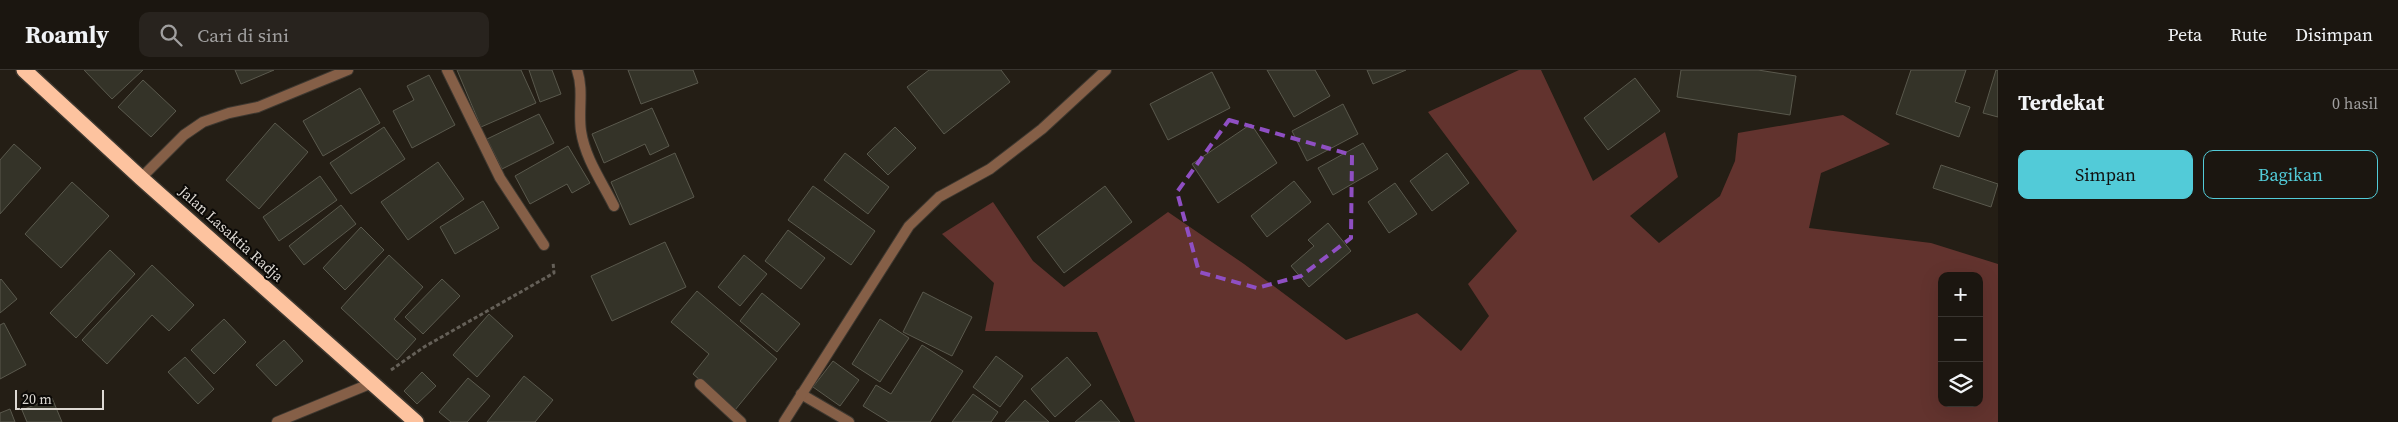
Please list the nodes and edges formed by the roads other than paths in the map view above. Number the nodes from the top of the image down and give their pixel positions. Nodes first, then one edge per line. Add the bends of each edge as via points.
1 (24, 70) edge
2 (348, 70) edge
3 (447, 70) edge
4 (577, 70) edge
5 (1106, 70) edge
6 (141, 178) junction
7 (614, 206) dead end
8 (544, 245) road end
9 (372, 383) junction
10 (700, 384) dead end
11 (801, 394) junction
12 (277, 422) edge
13 (416, 422) edge
14 (742, 422) edge
15 (784, 422) edge
16 (849, 422) edge

1 - 6 highway, Jalan Lasaktia Radja
2 - 6 street via 258,107 203,122 184,135
3 - 8 street via 500,178
4 - 7 street via 582,134 589,158
5 - 11 street via 1042,129 990,169 939,197 909,226
6 - 9 highway, Jalan Lasaktia Radja
9 - 12 street
9 - 13 highway, Jalan Lasaktia Radja
10 - 14 street
11 - 15 street
11 - 16 street

